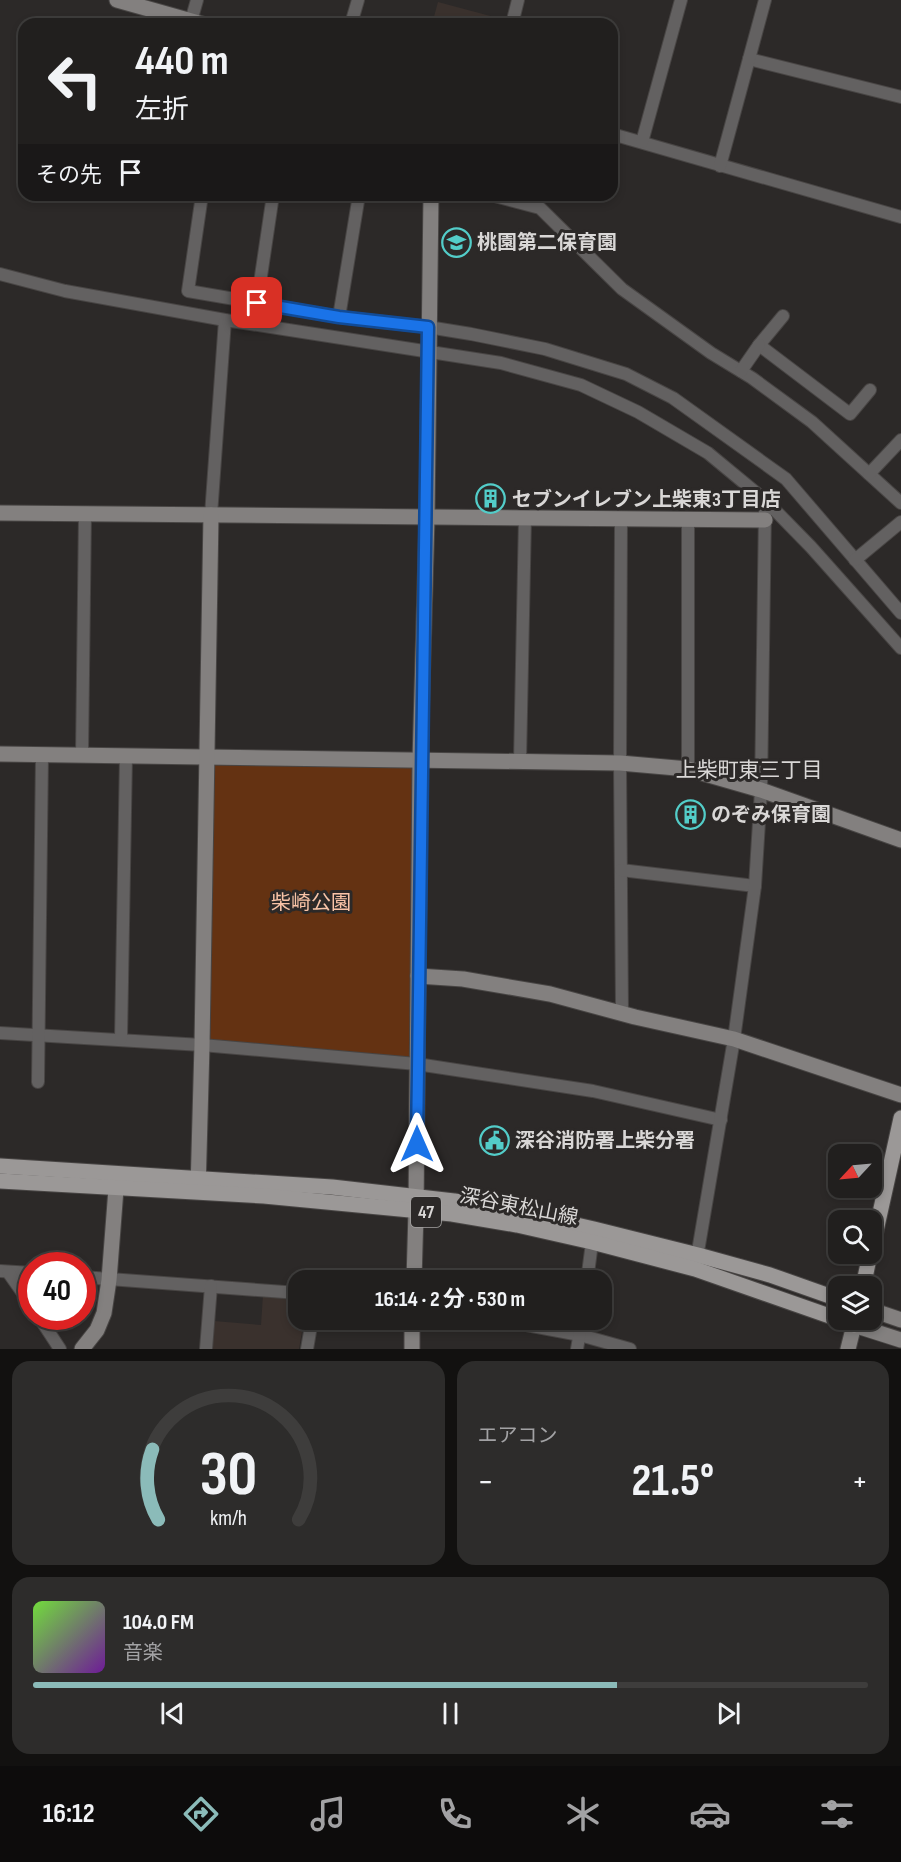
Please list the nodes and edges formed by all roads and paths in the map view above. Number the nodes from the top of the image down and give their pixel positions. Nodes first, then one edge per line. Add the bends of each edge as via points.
1 (117, 0) edge
2 (197, 0) edge
3 (358, 0) edge
4 (518, 0) edge
5 (681, 0) edge
6 (765, 0) edge
7 (182, 18) edge
8 (196, 18) edge
9 (353, 18) edge
10 (514, 18) edge
11 (749, 58) junction
12 (901, 98) edge
13 (618, 136) edge
14 (642, 142) junction
15 (720, 166) junction
16 (201, 201) edge
17 (272, 201) edge
18 (358, 201) edge
19 (430, 201) edge
20 (514, 201) edge
21 (901, 217) edge
22 (0, 274) edge
23 (257, 303) junction
24 (783, 316) dead end
25 (339, 317) junction
26 (225, 320) junction
27 (428, 327) junction
28 (759, 345) junction
29 (428, 351) junction
30 (741, 371) junction
31 (870, 390) dead end
32 (901, 440) edge
33 (869, 474) junction
34 (766, 501) junction
35 (901, 503) edge
36 (0, 513) edge
37 (85, 513) junction
38 (211, 515) junction
39 (427, 517) junction
40 (525, 518) junction
41 (621, 519) junction
42 (688, 520) junction
43 (765, 520) junction
44 (901, 522) edge
45 (855, 560) junction
46 (901, 613) edge
47 (901, 648) edge
48 (0, 754) edge
49 (42, 755) junction
50 (82, 755) junction
51 (126, 756) junction
52 (206, 757) junction
53 (420, 760) junction
54 (520, 761) junction
55 (620, 763) junction
56 (688, 769) junction
57 (761, 790) junction
58 (901, 840) edge
59 (621, 870) junction
60 (755, 886) junction
61 (418, 976) junction
62 (622, 1013) junction
63 (0, 1033) edge
64 (39, 1034) junction
65 (121, 1039) junction
66 (734, 1039) junction
67 (202, 1045) junction
68 (417, 1064) junction
69 (38, 1082) dead end
70 (901, 1095) edge
71 (901, 1118) edge
72 (721, 1120) junction
73 (0, 1166) edge
74 (116, 1180) junction
75 (0, 1181) edge
76 (198, 1185) junction
77 (416, 1204) junction
78 (881, 1210) edge
79 (593, 1235) junction
80 (696, 1262) junction
81 (414, 1270) edge
82 (588, 1270) edge
83 (4, 1272) edge
84 (96, 1279) edge
85 (109, 1280) junction
86 (211, 1286) junction
87 (18, 1289) edge
88 (288, 1292) edge
89 (828, 1295) edge
90 (882, 1313) edge
91 (828, 1314) edge
92 (901, 1320) edge
93 (48, 1330) edge
94 (310, 1330) edge
95 (412, 1330) edge
96 (553, 1330) edge
97 (581, 1330) edge
98 (847, 1330) edge
99 (873, 1330) edge
100 (580, 1335) junction
101 (901, 1340) edge
102 (60, 1349) edge
103 (82, 1349) edge
104 (206, 1349) edge
105 (307, 1349) edge
106 (412, 1349) edge
107 (577, 1349) edge
108 (630, 1349) edge
109 (848, 1349) edge

1 - 7 street
2 - 8 street
3 - 9 street
4 - 10 street
5 - 14 street
6 - 11 street
11 - 12 street
11 - 15 street
13 - 14 street
14 - 15 street
15 - 21 street
16 - 23 street via 188,291
17 - 23 street
18 - 25 street
19 - 27 street
20 - 30 street via 540,208 622,289
22 - 26 street via 65,291
23 - 25 street
24 - 28 street
25 - 27 street
26 - 29 street
26 - 38 street
27 - 29 street
27 - 45 street via 545,349 626,374 673,398 786,479
28 - 30 street
28 - 31 street via 850,414
29 - 34 street via 501,363 581,385 638,412 708,453
29 - 39 street
30 - 33 street via 812,422
32 - 33 street
33 - 35 street
34 - 43 street
34 - 47 street
36 - 37 street
37 - 38 street
37 - 50 street
38 - 39 street
38 - 52 street
39 - 40 street
39 - 53 street
40 - 41 street
40 - 54 street
41 - 42 street
41 - 55 street
42 - 43 street
42 - 56 street
43 - 57 street
44 - 45 street
45 - 46 street
48 - 49 street
49 - 50 street
49 - 64 street
50 - 51 street
51 - 52 street
51 - 65 street
52 - 53 street
52 - 67 street
53 - 54 street
53 - 61 street
54 - 55 street
55 - 56 street
55 - 59 street
56 - 57 street
57 - 58 street
57 - 60 street
59 - 60 street
59 - 62 street
60 - 66 street
61 - 62 street via 502,984
61 - 68 street
62 - 66 street
63 - 64 street
64 - 65 street
64 - 69 street
65 - 67 street
66 - 70 street
66 - 72 street
67 - 68 street
67 - 76 street
68 - 72 street via 593,1091
68 - 77 street
71 - 78 main road
72 - 80 street
73 - 74 main road, 深谷東松山線 / 47
74 - 75 main road, 深谷東松山線 / 47
74 - 76 main road, 深谷東松山線 / 47
74 - 85 street
76 - 77 main road, 深谷東松山線 / 47 via 264,1196
77 - 79 main road, 深谷東松山線 / 47 via 452,1214
77 - 81 street
79 - 80 main road, 深谷東松山線 / 47
79 - 82 street
80 - 89 main road, 深谷東松山線 / 47 via 770,1275
80 - 91 main road, 深谷東松山線 / 47
83 - 87 street
84 - 85 street
85 - 86 street
85 - 103 street via 104,1313
86 - 88 street
86 - 104 street
90 - 92 street
93 - 102 street
94 - 105 street
95 - 106 street
96 - 100 street
97 - 100 street
98 - 109 street
99 - 101 street
100 - 107 street
100 - 108 street

